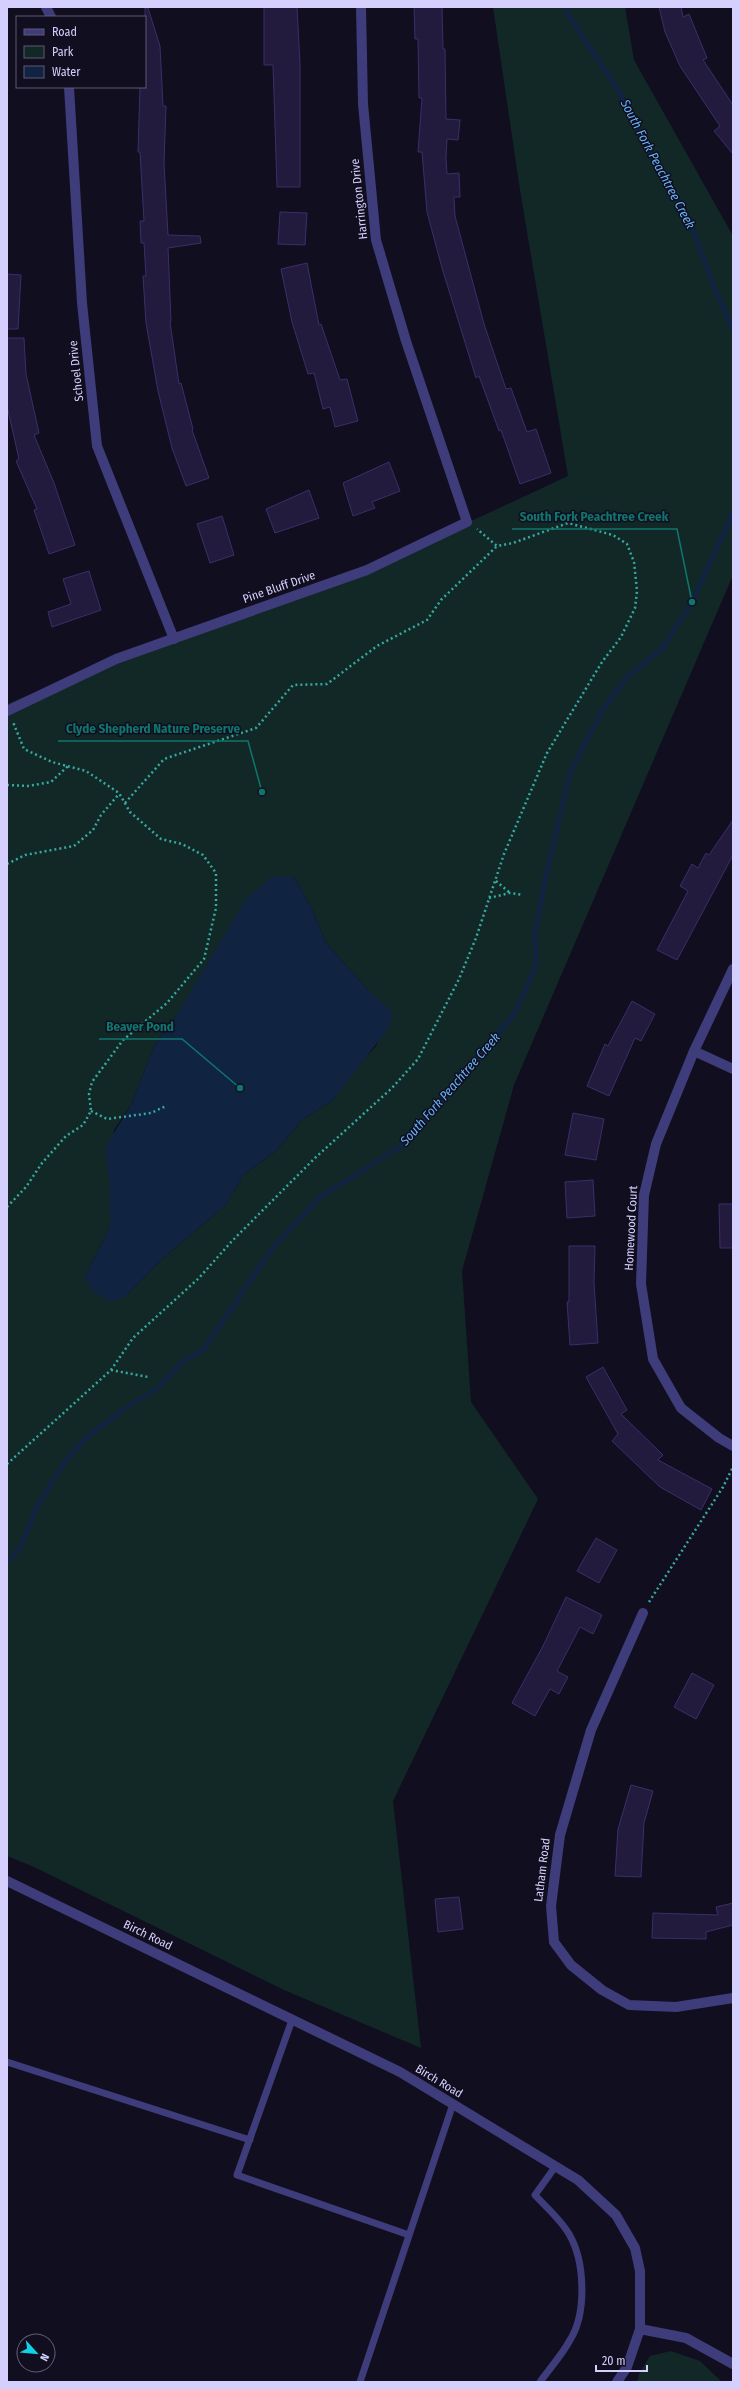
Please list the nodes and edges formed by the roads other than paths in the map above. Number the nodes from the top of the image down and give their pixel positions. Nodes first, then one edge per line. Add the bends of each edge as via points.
1 (46, 7) edge
2 (360, 7) edge
3 (50, 16) edge
4 (69, 88) edge
5 (467, 522) joint
6 (174, 639) junction
7 (8, 710) edge
8 (733, 969) edge
9 (694, 1051) junction
10 (733, 1069) edge
11 (733, 1446) edge
12 (644, 1613) dead end
13 (7, 1881) edge
14 (733, 1998) edge
15 (292, 2020) junction
16 (7, 2062) edge
17 (453, 2104) junction
18 (250, 2140) junction
19 (555, 2167) junction
20 (409, 2235) junction
21 (640, 2329) junction
22 (733, 2364) edge
23 (360, 2382) edge
24 (540, 2382) edge
25 (617, 2382) edge

1 - 3 street
2 - 5 street, Harrington Drive via 363,104 376,240 406,341
4 - 6 street, Schoel Drive via 82,303 98,446
5 - 6 street, Pine Bluff Drive via 367,570
6 - 7 street, Pine Bluff Drive via 116,659
8 - 9 street, Homewood Court
9 - 10 street
9 - 11 street, Homewood Court via 656,1144 644,1195 641,1284 653,1359 681,1408
12 - 14 street, Latham Road via 592,1730 568,1804 560,1835 550,1906 554,1942 571,1965 602,1990 629,2005 676,2007
13 - 15 street, Birch Road
15 - 17 street, Birch Road via 400,2072
15 - 18 lane
16 - 18 lane
17 - 19 street, Birch Road
17 - 20 lane
18 - 20 lane via 237,2175
19 - 21 street, Birch Road via 578,2180 616,2215 635,2248 640,2271
19 - 24 lane via 535,2195 569,2234 581,2270 582,2294 571,2339
20 - 23 lane
21 - 22 street via 686,2338
21 - 25 street, Birch Road via 627,2367

